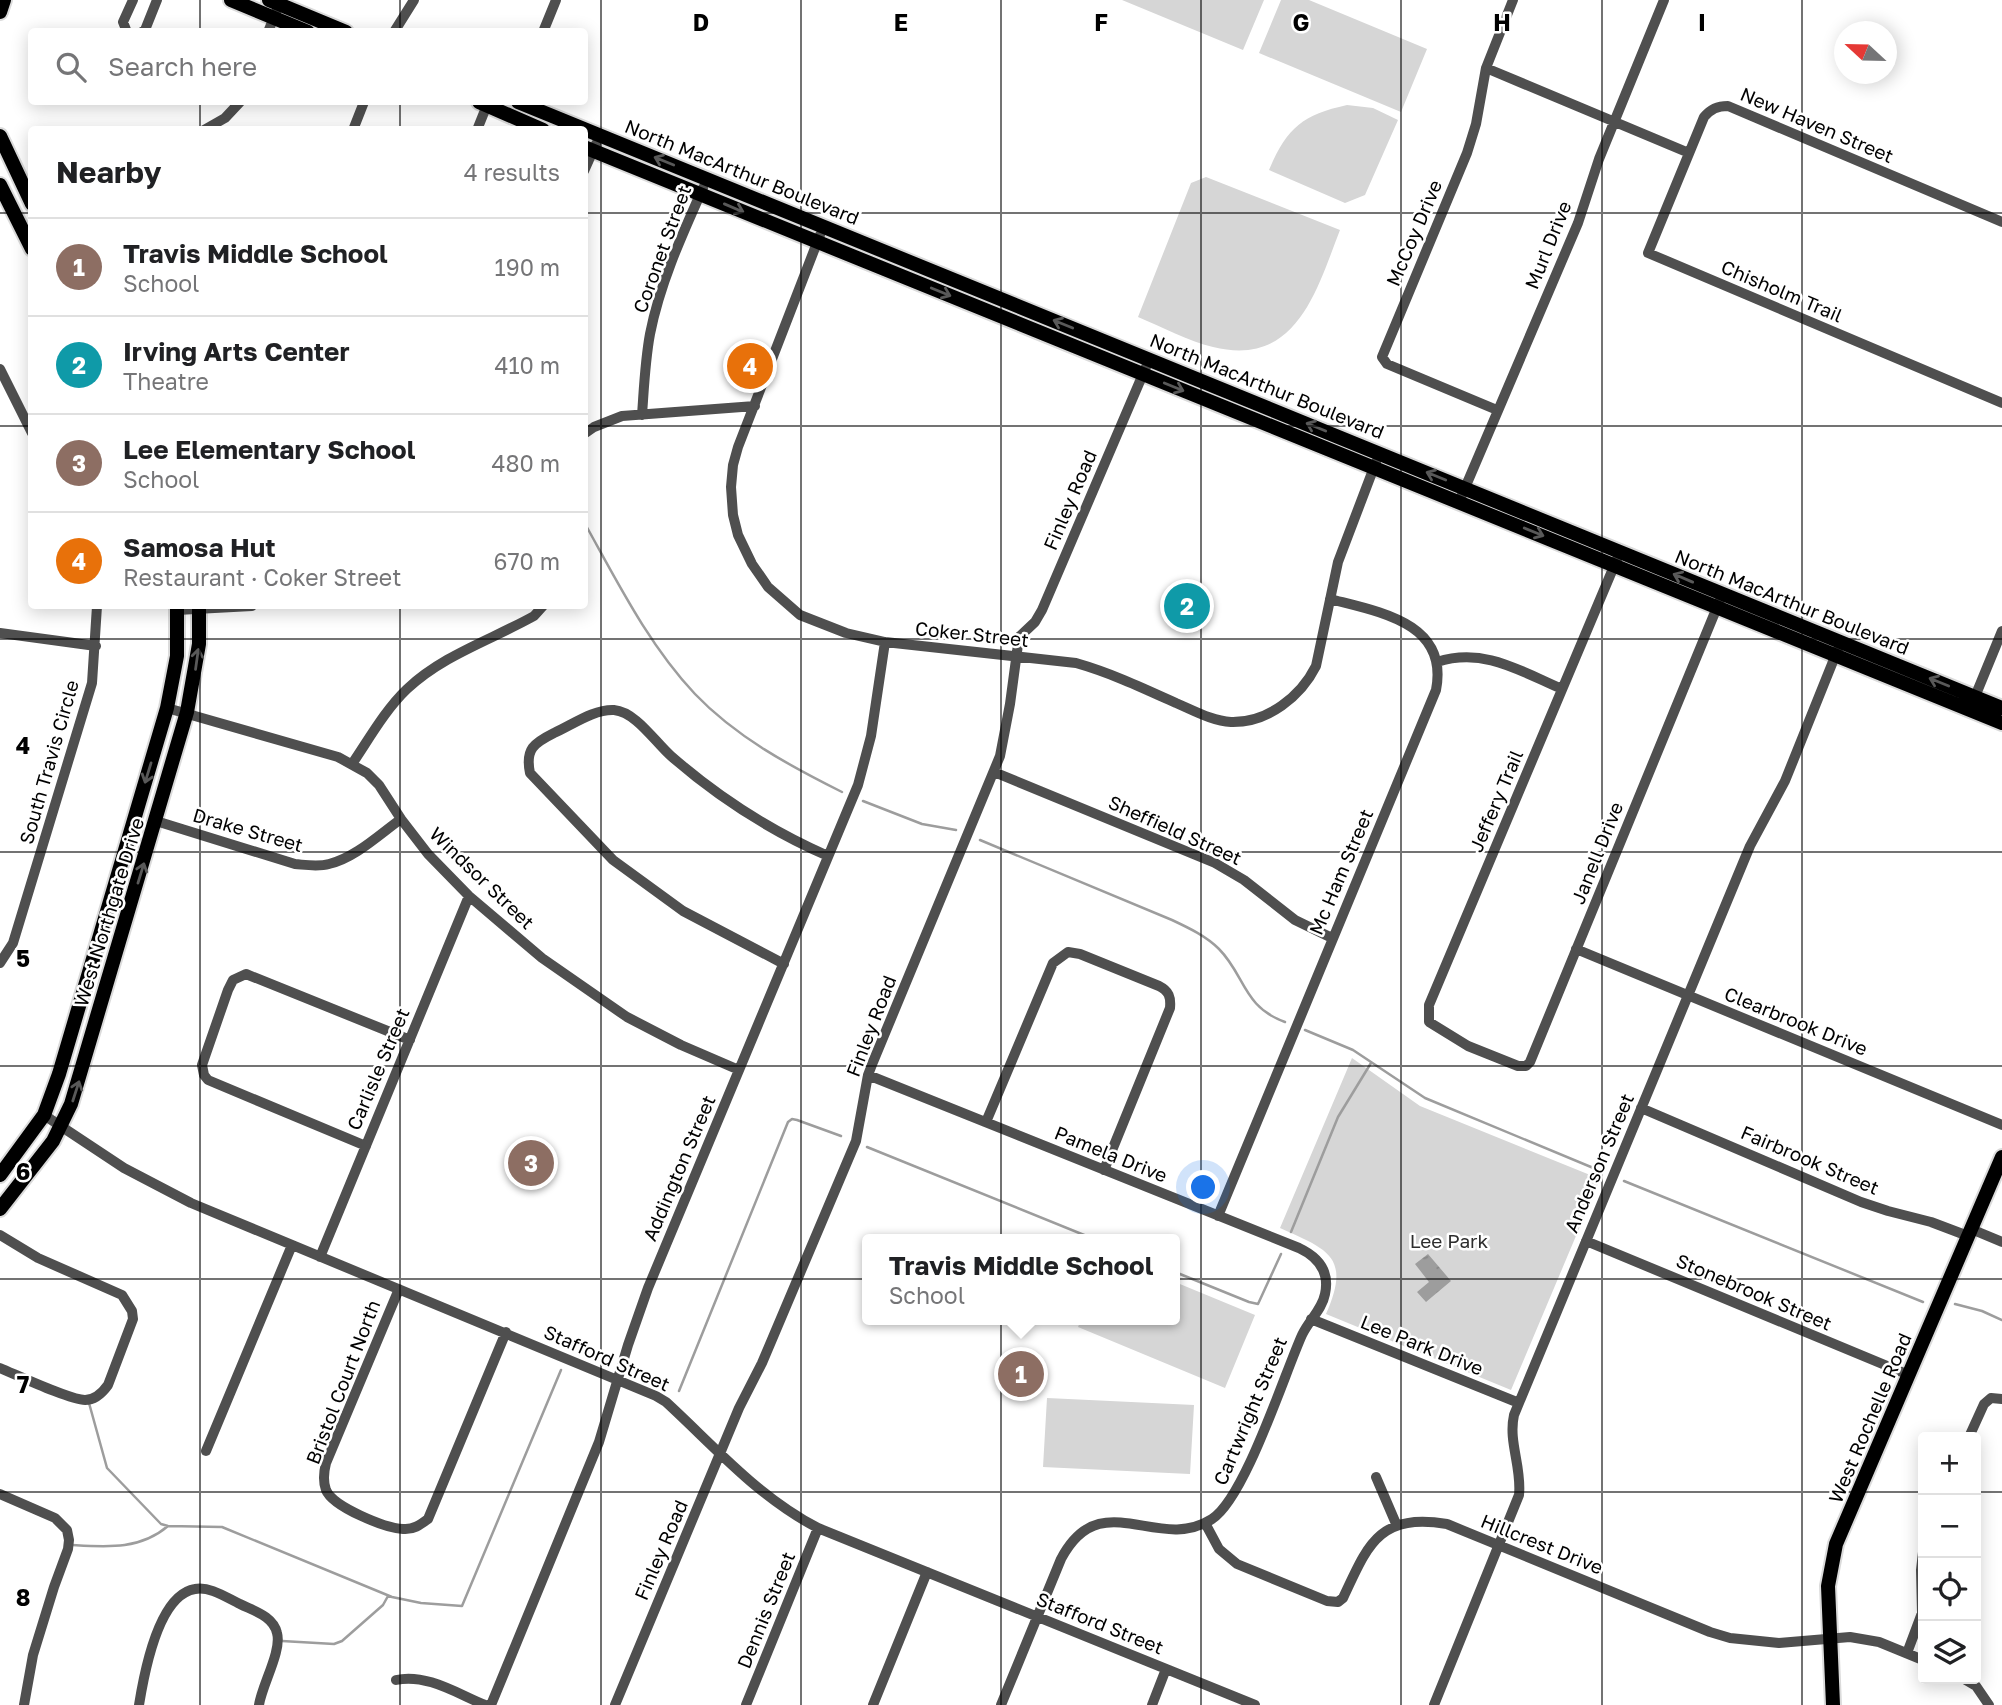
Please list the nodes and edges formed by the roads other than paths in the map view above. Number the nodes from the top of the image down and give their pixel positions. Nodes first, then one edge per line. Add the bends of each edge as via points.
1 (4, 0) edge
2 (133, 0) edge
3 (157, 0) edge
4 (231, 0) edge
5 (414, 0) edge
6 (556, 0) edge
7 (1513, 0) edge
8 (1664, 0) edge
9 (274, 11) edge
10 (0, 12) edge
11 (125, 28) edge
12 (144, 28) edge
13 (302, 28) edge
14 (332, 28) edge
15 (396, 28) edge
16 (545, 28) edge
17 (1486, 68) junction
18 (237, 105) edge
19 (363, 105) edge
20 (483, 105) edge
21 (514, 106) edge
22 (1614, 121) junction
23 (211, 126) edge
24 (355, 126) edge
25 (478, 126) edge
26 (538, 126) edge
27 (573, 126) edge
28 (588, 131) edge
29 (600, 135) junction
30 (0, 136) edge
31 (589, 149) edge
32 (1689, 153) junction
33 (706, 179) junction
34 (0, 186) edge
35 (700, 194) junction
36 (28, 196) edge
37 (2002, 222) edge
38 (824, 226) junction
39 (28, 241) edge
40 (818, 242) junction
41 (898, 256) junction
42 (892, 272) junction
43 (972, 287) junction
44 (965, 302) junction
45 (1094, 336) junction
46 (1088, 352) junction
47 (1149, 359) junction
48 (0, 369) edge
49 (1143, 374) junction
50 (2002, 404) edge
51 (755, 406) junction
52 (1497, 410) junction
53 (642, 415) junction
54 (28, 425) edge
55 (588, 432) edge
56 (1379, 453) junction
57 (1373, 467) junction
58 (1462, 495) junction
59 (1617, 559) junction
60 (1330, 599) junction
61 (1720, 600) junction
62 (97, 609) edge
63 (177, 609) edge
64 (199, 609) edge
65 (540, 609) edge
66 (2002, 631) edge
67 (0, 633) edge
68 (885, 642) junction
69 (96, 646) junction
70 (1838, 649) junction
71 (1017, 657) junction
72 (1437, 662) junction
73 (1562, 689) junction
74 (1972, 703) junction
75 (167, 708) junction
76 (187, 712) junction
77 (1999, 718) edge
78 (352, 764) junction
79 (994, 772) junction
80 (401, 819) junction
81 (156, 821) junction
82 (828, 856) junction
83 (469, 896) junction
84 (1332, 938) junction
85 (1576, 949) junction
86 (0, 963) edge
87 (783, 964) junction
88 (1688, 996) junction
89 (410, 1040) junction
90 (1468, 1046) joint
91 (739, 1070) junction
92 (868, 1076) junction
93 (1641, 1108) junction
94 (44, 1115) junction
95 (986, 1122) junction
96 (2002, 1125) edge
97 (61, 1128) junction
98 (366, 1146) junction
99 (2002, 1157) edge
100 (1104, 1170) junction
101 (0, 1175) edge
102 (0, 1209) edge
103 (1218, 1216) junction
104 (1970, 1233) junction
105 (0, 1235) edge
106 (1586, 1241) junction
107 (2002, 1242) edge
108 (292, 1245) junction
109 (320, 1256) junction
110 (399, 1289) junction
111 (1311, 1319) junction
112 (506, 1332) junction
113 (0, 1367) edge
114 (1909, 1375) junction
115 (618, 1381) junction
116 (1996, 1398) edge
117 (1519, 1403) junction
118 (1971, 1432) edge
119 (206, 1451) dead end
120 (719, 1455) junction
121 (1376, 1477) dead end
122 (0, 1494) edge
123 (1205, 1523) junction
124 (1397, 1526) junction
125 (818, 1528) junction
126 (1500, 1545) junction
127 (1922, 1558) edge
128 (928, 1572) junction
129 (1037, 1617) junction
130 (1829, 1637) junction
131 (1907, 1653) junction
132 (1918, 1658) edge
133 (1166, 1669) junction
134 (396, 1680) dead end
135 (1973, 1684) edge
136 (24, 1705) edge
137 (139, 1705) edge
138 (259, 1705) edge
139 (485, 1705) edge
140 (491, 1705) edge
141 (615, 1705) edge
142 (746, 1705) edge
143 (873, 1705) edge
144 (1001, 1705) edge
145 (1152, 1705) edge
146 (1255, 1705) edge
147 (1434, 1705) edge
148 (1833, 1705) edge
149 (1989, 1705) edge

1 - 10 main road
2 - 11 street via 123,22
3 - 12 street
4 - 9 main road
5 - 15 street
6 - 16 street
7 - 17 street, McCoy Drive
8 - 22 street, Murl Drive
9 - 13 main road
9 - 14 main road
17 - 22 street
17 - 52 street, McCoy Drive via 1467,153 1382,357 1387,364
18 - 23 street
19 - 24 street
20 - 25 street
21 - 26 main road, North MacArthur Boulevard
21 - 27 main road, North MacArthur Boulevard
22 - 32 street
22 - 52 street, Murl Drive via 1578,223
28 - 29 main road, North MacArthur Boulevard
29 - 31 street
33 -> 29 main road, North MacArthur Boulevard
30 - 36 main road
31 - 35 main road, North MacArthur Boulevard
32 - 37 street, New Haven Street via 1704,117 1717,107 1728,106
32 - 50 street, Chisholm Trail via 1648,253
33 - 35 street, Coronet Street
33 - 38 main road, North MacArthur Boulevard
34 - 39 main road
35 -> 40 main road, North MacArthur Boulevard
35 - 53 street, Coronet Street via 653,319
38 - 40 street, Coker Street
38 - 41 main road, North MacArthur Boulevard
40 - 42 main road, North MacArthur Boulevard
40 - 51 street, Coker Street
41 - 42 main road
41 - 43 main road, North MacArthur Boulevard
42 -> 44 main road, North MacArthur Boulevard
43 - 44 main road
45 -> 43 main road, North MacArthur Boulevard
44 - 46 main road, North MacArthur Boulevard
45 - 46 main road
45 - 47 main road, North MacArthur Boulevard
46 - 49 main road, North MacArthur Boulevard
47 - 49 street, Finley Road
56 -> 47 main road, North MacArthur Boulevard
48 - 54 street
49 -> 57 main road, North MacArthur Boulevard
49 - 71 street, Finley Road via 1042,610 1019,637
51 - 53 street
51 - 68 street, Coker Street via 738,447 731,487 738,535 752,565 768,587 800,615
52 - 58 street, Murl Drive
53 - 55 street via 622,416
56 - 57 street, Coker Street
58 -> 56 main road, North MacArthur Boulevard
57 - 58 main road, North MacArthur Boulevard
57 - 60 street, Coker Street via 1346,535
58 - 59 main road, North MacArthur Boulevard
59 - 61 main road, North MacArthur Boulevard
59 - 73 street, Jeffery Trail
60 - 71 street, Coker Street via 1309,680 1274,711 1250,719 1231,722 1207,716 1076,663
60 - 72 street via 1374,610 1419,632
61 - 70 main road, North MacArthur Boulevard
61 - 85 street, Janell Drive
62 - 69 street, South Travis Circle
63 - 75 main road, West Northgate Drive via 177,656
76 -> 64 main road, West Northgate Drive via 199,644
65 - 78 street via 416,681
66 - 74 street
67 - 69 street
68 - 71 street, Coker Street
68 - 82 street, Addington Street via 864,767
69 - 86 street, South Travis Circle via 92,683 13,943
70 - 74 main road, North MacArthur Boulevard
70 - 88 street, Anderson Street via 1785,781 1750,846
71 - 79 street, Finley Road
72 - 73 street via 1477,656
72 - 84 street, Mc Ham Street via 1436,690
73 - 90 street, Jeffery Trail via 1429,1005 1429,1021
74 - 77 main road, North MacArthur Boulevard
75 - 76 street, Windsor Street
75 -> 94 main road, West Northgate Drive
76 - 78 street, Windsor Street
76 - 81 main road, West Northgate Drive
78 - 80 street, Windsor Street via 379,785
79 - 84 street, Sheffield Street via 1215,863 1295,920
79 - 92 street, Finley Road
80 - 81 street, Drake Street via 347,856 316,866 295,864
80 - 83 street, Windsor Street
97 -> 81 main road, West Northgate Drive
82 - 87 street, Addington Street
82 - 87 street via 747,813 671,755 627,714 599,712 536,742 528,754 530,773 613,860 683,911
83 - 89 street, Carlisle Street
83 - 91 street, Windsor Street via 541,958 605,1003 655,1032
84 - 103 street, Mc Ham Street
85 - 88 street, Clearbrook Drive
85 - 90 street, Janell Drive via 1526,1066
87 - 91 street, Addington Street
88 - 93 street, Anderson Street
88 - 96 street, Clearbrook Drive
89 - 98 street, Carlisle Street
89 - 98 street via 246,974 233,980 202,1065 208,1080
91 - 115 street, Addington Street via 648,1288
92 - 95 street, Pamela Drive
92 - 120 street, Finley Road via 856,1141
93 - 104 street, Fairbrook Street via 1860,1202
93 - 106 street, Anderson Street
94 - 97 street, Stafford Street
94 - 101 main road, West Northgate Drive
95 - 100 street, Pamela Drive
95 - 100 street via 1053,963 1068,952 1159,986 1171,999 1170,1008
97 - 102 main road, West Northgate Drive
97 - 108 street, Stafford Street via 159,1187
98 - 109 street, Carlisle Street
99 - 104 main road, West Rochelle Road
100 - 103 street, Pamela Drive
103 - 111 street, Pamela Drive via 1299,1248 1319,1261 1326,1293
104 - 107 street, Fairbrook Street
104 - 114 main road, West Rochelle Road
105 - 113 street via 38,1258 122,1295 133,1319 103,1391 91,1399
106 - 114 street, Stonebrook Street
106 - 117 street, Anderson Street
108 - 109 street, Stafford Street
108 - 119 street
109 - 110 street, Stafford Street
110 - 112 street, Stafford Street
110 - 112 street, Bristol Court North via 326,1463 325,1489 344,1508 397,1528 412,1528 428,1519
111 - 117 street, Lee Park Drive
111 - 123 street, Cartwright Street via 1235,1493 1221,1512
112 - 115 street, Stafford Street
114 - 130 main road, West Rochelle Road via 1836,1544 1828,1586
115 - 120 street, Stafford Street via 666,1402
115 - 140 street, Addington Street via 599,1443
116 - 118 street via 1984,1404
117 - 126 street, Anderson Street via 1512,1433 1519,1495
120 - 125 street, Stafford Street via 773,1500
120 - 141 street, Finley Road
121 - 124 street
122 - 136 street via 48,1514 67,1530 68,1549 33,1655
123 - 124 street via 1219,1549 1237,1564 1334,1603 1343,1598 1367,1550
123 - 129 street via 1167,1531 1126,1521 1091,1527 1066,1550
124 - 126 street, Hillcrest Drive via 1424,1521 1447,1524
125 - 128 street, Stafford Street
125 - 142 street, Dennis Street
126 - 130 street, Hillcrest Drive via 1730,1638 1779,1643
126 - 147 street, Anderson Street
127 - 131 street via 1922,1613
128 - 129 street, Stafford Street
128 - 143 street
129 - 133 street, Stafford Street
129 - 144 street
130 - 131 street, Hillcrest Drive via 1870,1640
130 - 148 main road, West Rochelle Road
131 - 132 street, Hillcrest Drive
133 - 145 street
133 - 146 street, Stafford Street
134 - 139 street via 422,1679
135 - 149 street
137 - 138 street via 148,1662 167,1610 184,1592 197,1588 259,1613 275,1626 278,1644

